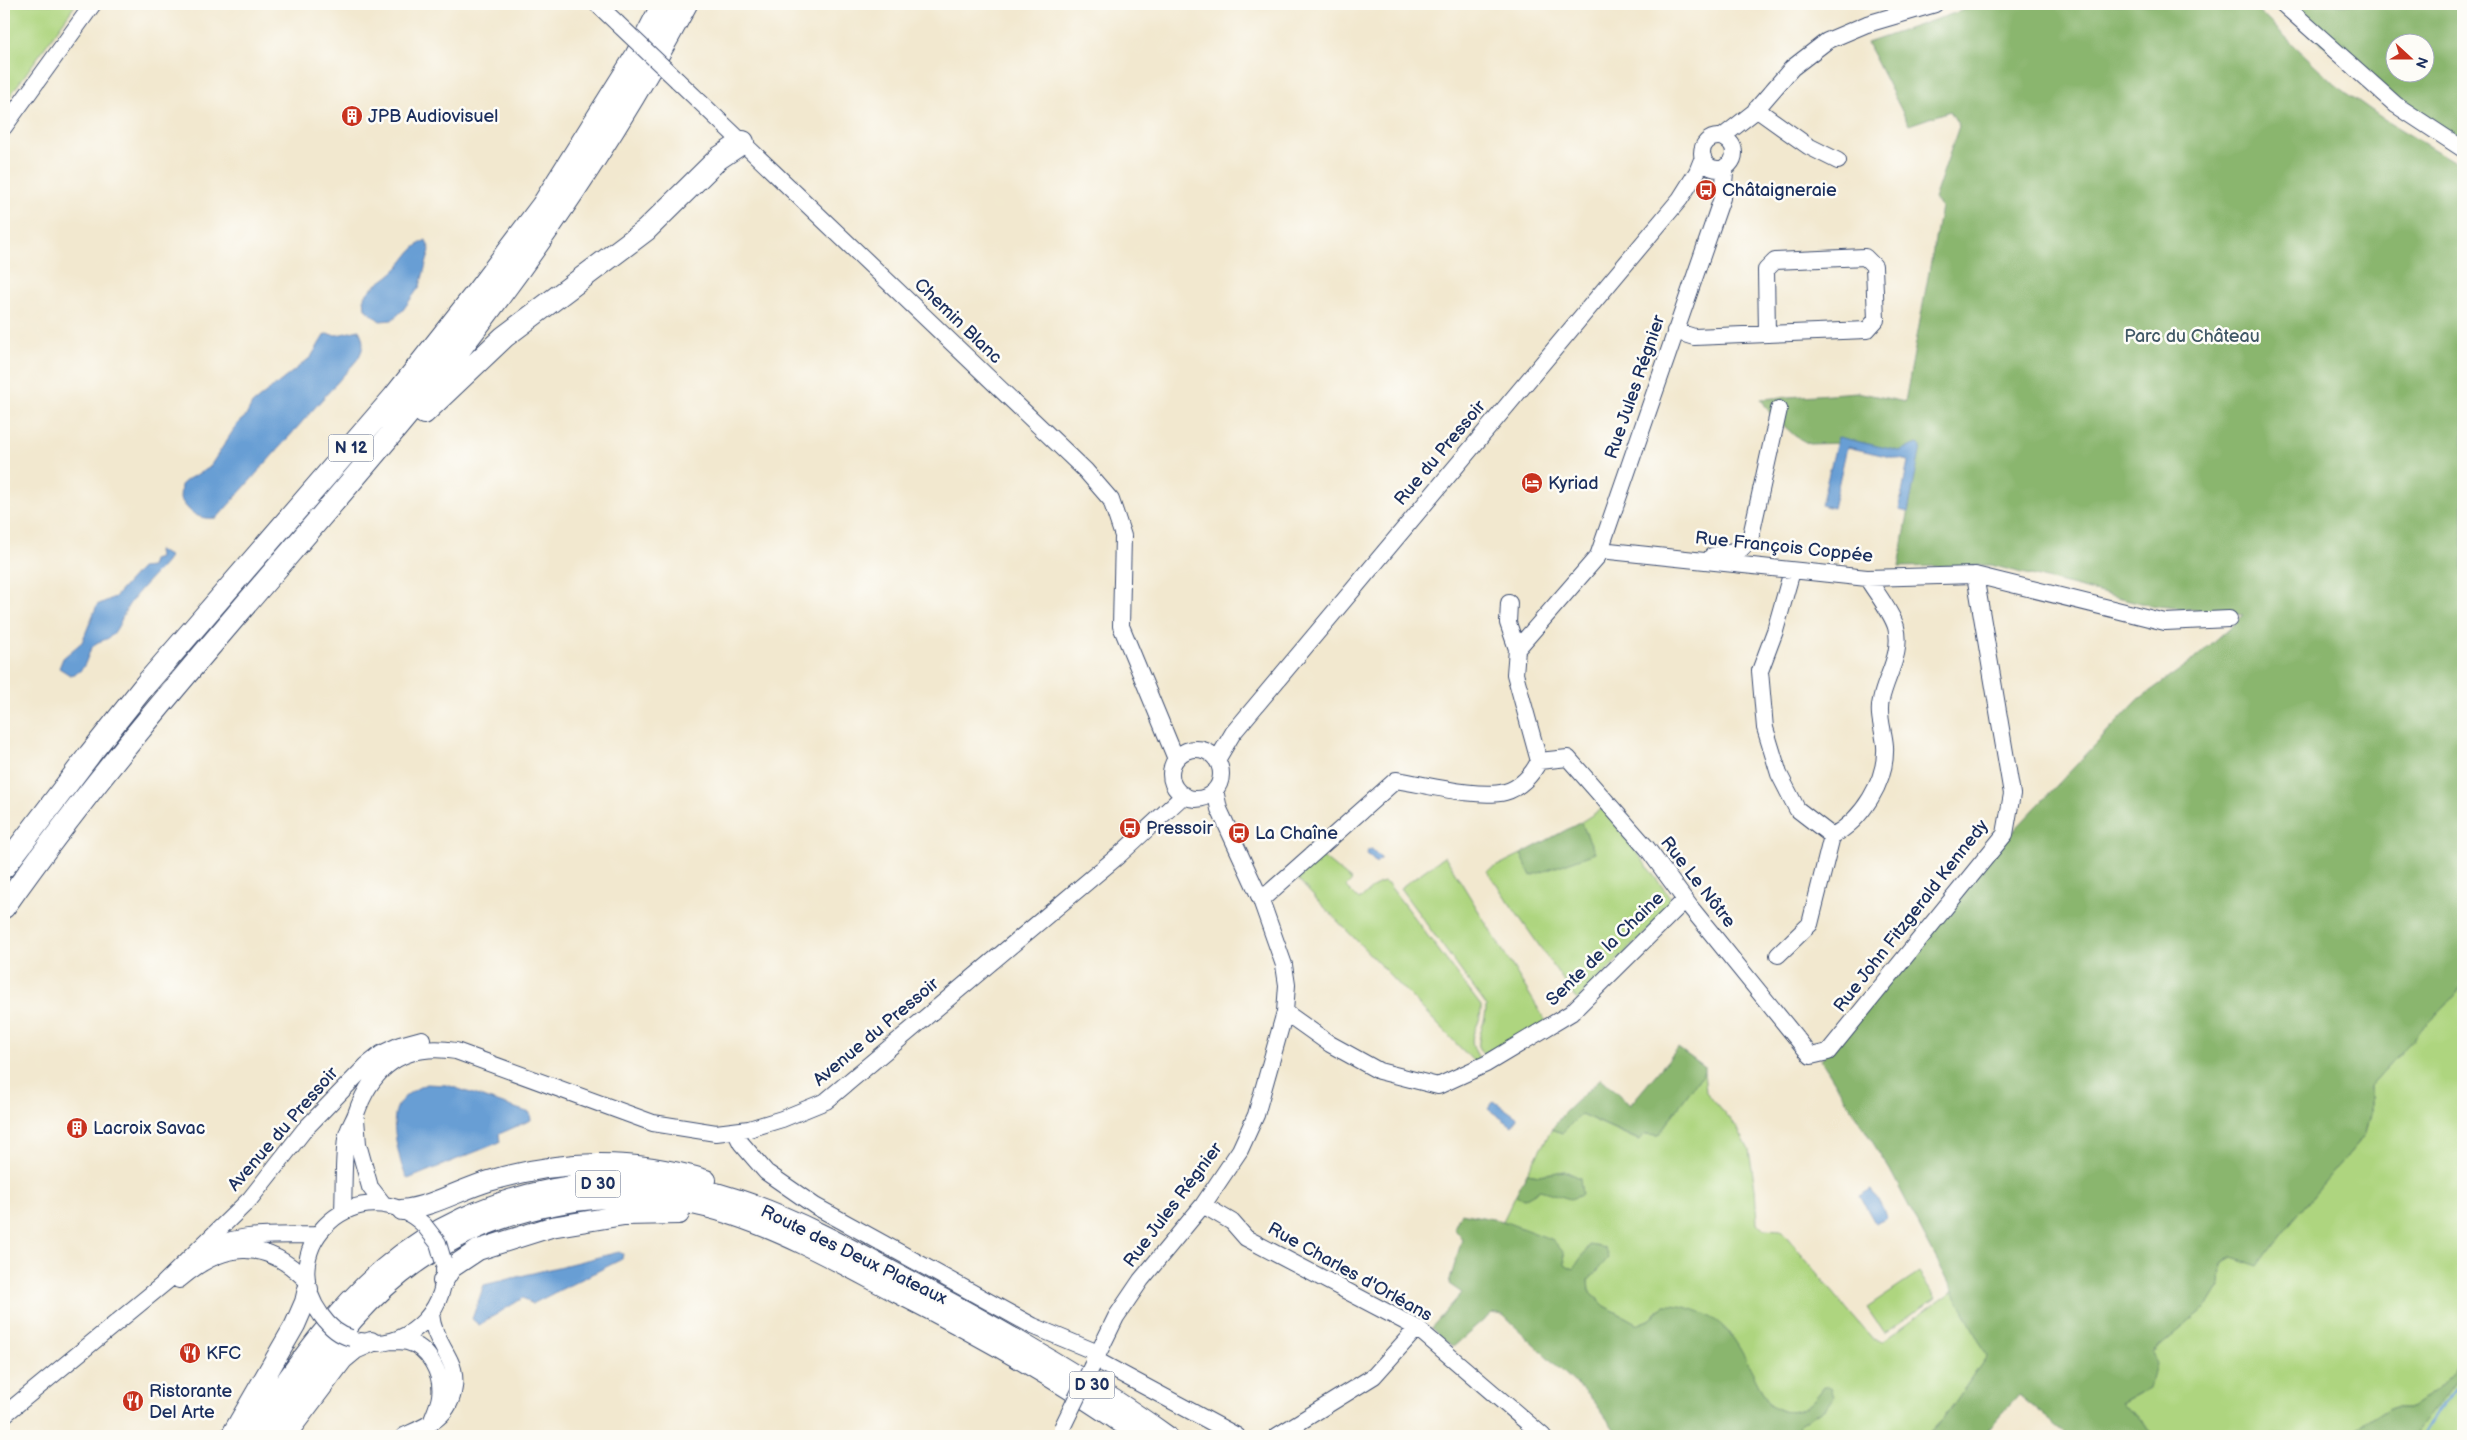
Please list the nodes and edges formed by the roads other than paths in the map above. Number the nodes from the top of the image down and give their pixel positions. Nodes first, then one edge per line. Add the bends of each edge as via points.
1 (93, 4) edge
2 (597, 4) edge
3 (663, 4) edge
4 (686, 4) edge
5 (1934, 4) edge
6 (2283, 4) edge
7 (1755, 110) junction
8 (4, 127) edge
9 (743, 142) junction
10 (1728, 142) junction
11 (2463, 149) edge
12 (1702, 157) junction
13 (1838, 161) dead end
14 (1721, 167) junction
15 (1680, 199) junction
16 (1675, 331) junction
17 (1767, 333) junction
18 (1779, 409) dead end
19 (364, 464) junction
20 (1600, 550) junction
21 (1697, 559) junction
22 (1792, 571) junction
23 (1975, 575) junction
24 (1867, 578) junction
25 (1509, 603) dead end
26 (2229, 619) dead end
27 (1517, 649) junction
28 (1232, 733) junction
29 (1189, 753) junction
30 (1217, 760) junction
31 (1539, 761) junction
32 (1179, 790) junction
33 (1210, 793) junction
34 (1832, 836) junction
35 (4, 867) edge
36 (1261, 900) junction
37 (1685, 900) junction
38 (4, 907) edge
39 (1778, 955) dead end
40 (1285, 1012) junction
41 (1811, 1056) joint
42 (560, 1087) junction
43 (355, 1115) junction
44 (753, 1128) junction
45 (735, 1131) junction
46 (756, 1160) junction
47 (1203, 1205) junction
48 (393, 1207) junction
49 (343, 1212) junction
50 (820, 1234) junction
51 (317, 1235) junction
52 (444, 1281) junction
53 (164, 1283) junction
54 (307, 1285) junction
55 (923, 1305) junction
56 (431, 1314) junction
57 (1417, 1328) junction
58 (391, 1341) junction
59 (371, 1342) junction
60 (1095, 1359) junction
61 (4, 1415) edge
62 (431, 1422) junction
63 (4, 1425) edge
64 (1059, 1432) edge
65 (231, 1436) edge
66 (247, 1436) edge
67 (266, 1436) edge
68 (285, 1436) edge
69 (404, 1436) edge
70 (1140, 1436) edge
71 (1167, 1436) edge
72 (1237, 1436) edge
73 (1277, 1436) edge
74 (1543, 1436) edge

1 - 8 street
2 - 9 street, Chemin Blanc, bridge
3 - 35 highway, N 12 via 636,56 542,206 477,292 394,397 146,684
4 - 19 highway, N 12 via 652,67 560,213 494,304
5 - 7 street via 1867,24 1827,42 1792,68
6 - 11 street via 2396,105
7 - 10 street
7 - 13 street via 1808,146
9 - 19 highway via 719,158 646,230 504,338 392,446
9 - 29 street, Chemin Blanc via 1085,470 1111,500 1123,536 1121,626 1167,736
10 - 12 street via 1713,137 1705,143
10 - 14 street via 1733,158
12 - 14 street via 1708,165
12 - 15 street, Rue du Pressoir
14 - 15 street, Rue du Pressoir
14 - 16 street, Rue Jules Régnier via 1722,198
15 - 28 street, Rue du Pressoir
16 - 17 street via 1694,337
16 - 20 street, Rue Jules Régnier
17 - 17 street via 1867,330 1876,320 1874,266 1865,257 1775,261 1766,270
18 - 21 street via 1750,540 1732,553
19 - 38 highway, N 12 via 162,701
20 - 21 street, Rue François Coppée
20 - 27 street, Rue Jules Régnier
21 - 22 street, Rue François Coppée
22 - 24 street, Rue François Coppée
22 - 34 street via 1760,671 1765,728 1779,774 1796,809
23 - 24 street, Rue François Coppée
23 - 26 street, Rue François Coppée via 2165,622
23 - 41 street, Rue John Fitzgerald Kennedy via 2012,794 2005,834 1828,1052
24 - 34 street via 1896,626 1898,645 1880,702 1884,767 1868,801 1847,828
25 - 27 street via 1508,623
27 - 31 street via 1515,674
28 - 29 street, Rue du Pressoir
28 - 30 street, Rue du Pressoir
29 - 30 street
29 - 32 street via 1172,767
30 - 33 street via 1221,775
31 - 36 street via 1533,773 1505,792 1482,794 1396,780
31 - 37 street, Rue Le Nôtre via 1568,758 1647,848
32 - 33 street via 1198,798
32 - 44 street, Avenue du Pressoir via 1164,814 1118,856 826,1101
33 - 36 street, Rue Jules Régnier
34 - 39 street via 1810,924
36 - 40 street, Rue Jules Régnier via 1284,965 1287,985
37 - 40 street, Sente de la Chaine via 1571,1013 1486,1064 1438,1086 1379,1070 1330,1044
37 - 41 street, Rue Le Nôtre
40 - 47 street, Rue Jules Régnier via 1256,1115 1240,1150
42 - 43 street, Avenue du Pressoir via 468,1055 431,1049 402,1056 385,1067 370,1082
42 - 45 street, Avenue du Pressoir via 653,1123 716,1133
42 - 53 street, Avenue du Pressoir via 537,1070 449,1038 423,1039 381,1054 305,1129 250,1199
43 - 48 street via 358,1144 370,1187
43 - 49 street, Avenue du Pressoir via 346,1137
44 - 45 street, Avenue du Pressoir
44 - 46 street
45 - 46 street
46 - 60 street via 780,1183 815,1206
47 - 57 street, Rue Charles d'Orléans via 1232,1222 1246,1238
47 - 60 street, Rue Jules Régnier via 1141,1280 1116,1317
48 - 49 street via 365,1204
48 - 50 main road via 419,1208 487,1181 563,1165 638,1165 678,1172 735,1189 802,1218
48 - 52 street, bridge via 424,1225 438,1243
49 - 51 street
50 - 66 main road, Route des Deux Plateaux / D 30 via 736,1199 656,1183 570,1186 491,1206 456,1221 416,1245 354,1296 326,1328
50 - 71 main road, Route des Deux Plateaux / D 30 via 1053,1360
51 - 53 street via 250,1236 227,1240 201,1252
51 - 54 street via 307,1257
52 - 55 main road via 452,1268 478,1250 551,1227 624,1215 682,1214 728,1224 783,1244 895,1301
52 - 56 street
53 - 61 street
54 - 59 street, bridge via 312,1303 326,1322 345,1336
54 - 63 street via 293,1267 260,1251 246,1249 212,1256 188,1272
54 - 65 main road via 306,1302 295,1325
55 - 67 main road, Route des Deux Plateaux / D 30 via 782,1234 731,1215 660,1200 613,1198 567,1202 494,1222 452,1241 400,1274 338,1337
55 - 70 main road, Route des Deux Plateaux / D 30 via 1039,1368
56 - 58 street via 413,1332
56 - 62 street via 433,1330 451,1362 455,1381 447,1412
57 - 73 street via 1374,1376
57 - 74 street, Rue Charles d'Orléans
58 - 59 street
58 - 62 street via 408,1342 416,1347 427,1355 438,1372 440,1397
59 - 68 main road via 343,1359
60 - 64 street, Rue Jules Régnier, bridge
60 - 72 street
62 - 69 street

